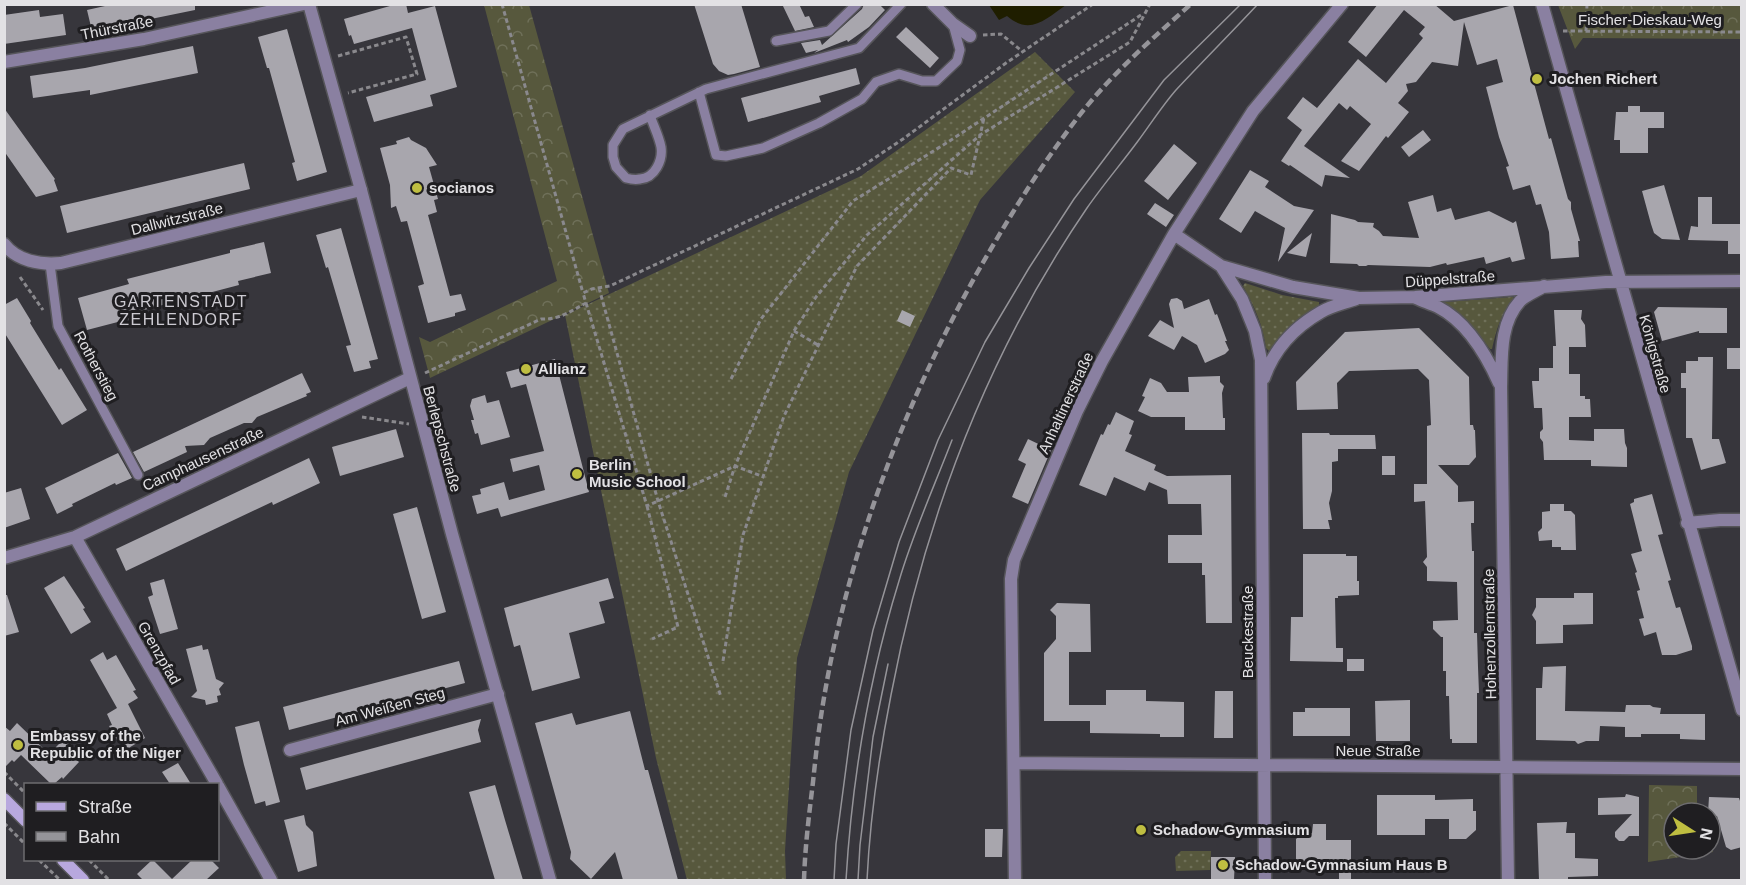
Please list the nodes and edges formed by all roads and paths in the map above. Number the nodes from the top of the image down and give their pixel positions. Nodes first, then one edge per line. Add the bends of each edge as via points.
1 (304, 4) edge
2 (309, 4) edge
3 (502, 4) edge
4 (857, 4) edge
5 (901, 4) edge
6 (933, 4) edge
7 (1093, 4) edge
8 (1150, 4) edge
9 (1342, 4) edge
10 (1542, 4) edge
11 (1589, 5) edge
12 (1143, 14) junction
13 (953, 24) junction
14 (1559, 31) dead end
15 (1586, 31) junction
16 (1742, 32) edge
17 (970, 36) joint
18 (776, 40) dead end
19 (1023, 52) junction
20 (338, 56) dead end
21 (4, 62) edge
22 (699, 92) junction
23 (348, 93) dead end
24 (650, 115) junction
25 (984, 118) junction
26 (980, 135) junction
27 (361, 189) junction
28 (1174, 234) junction
29 (4, 244) edge
30 (50, 264) junction
31 (1221, 266) junction
32 (20, 277) dead end
33 (1619, 281) junction
34 (1742, 281) edge
35 (1544, 286) junction
36 (599, 288) junction
37 (584, 293) junction
38 (1415, 297) junction
39 (1359, 298) junction
40 (586, 303) junction
41 (58, 327) junction
42 (794, 331) junction
43 (819, 345) junction
44 (425, 373) dead end
45 (410, 378) junction
46 (731, 379) dead end
47 (1262, 384) junction
48 (1501, 387) junction
49 (360, 416) dead end
50 (410, 424) dead end
51 (735, 466) junction
52 (138, 475) dead end
53 (764, 477) junction
54 (726, 497) dead end
55 (658, 501) junction
56 (647, 506) junction
57 (1742, 520) edge
58 (1687, 523) junction
59 (75, 537) junction
60 (4, 558) edge
61 (652, 639) dead end
62 (723, 661) dead end
63 (498, 694) junction
64 (721, 697) dead end
65 (1742, 710) edge
66 (290, 750) dead end
67 (1014, 763) junction
68 (1264, 765) junction
69 (1506, 767) junction
70 (1742, 769) edge
71 (4, 772) edge
72 (216, 783) edge
73 (219, 788) edge
74 (24, 792) edge
75 (4, 799) edge
76 (24, 819) edge
77 (4, 824) edge
78 (24, 843) edge
79 (40, 861) edge
80 (64, 861) edge
81 (89, 861) edge
82 (60, 880) edge
83 (83, 880) edge
84 (109, 880) edge
85 (272, 880) edge
86 (550, 880) edge
87 (1015, 880) edge
88 (1265, 880) edge
89 (1508, 880) edge

1 - 21 street, Thürstraße via 144,39
2 - 27 street, Berlepschstraße
3 - 37 path
4 - 18 lane via 829,31
5 - 22 lane via 858,48
6 - 13 street
7 - 19 path
8 - 12 path
9 - 28 street, Anhaltinerstraße via 1253,111
10 - 33 street, Königstraße
11 - 15 path
12 - 25 path
12 - 26 path via 1130,42
13 - 17 street
13 - 22 lane via 960,50 957,61 936,81 899,75 876,82 862,99 763,148 716,155
14 - 15 path, Fischer-Dieskau-Weg
15 - 16 path, Fischer-Dieskau-Weg
17 - 19 path via 1001,34
19 - 36 path via 858,169
20 - 23 path via 406,37 412,55 417,74
22 - 24 lane
24 - 24 lane via 623,129 613,146 616,167 626,178 648,177 661,160 661,146
25 - 26 path
25 - 46 path via 853,201 761,319
26 - 42 path via 867,235 816,297
26 - 43 path via 970,175 951,168 857,266
27 - 30 street, Dallwitzstraße
27 - 45 street, Berlepschstraße
28 - 31 street, Düppelstraße
28 - 67 street, Anhaltinerstraße via 1077,411 1014,560
29 - 30 street, Dallwitzstraße via 18,256
30 - 41 lane, Rotherstieg
31 - 39 street, Düppelstraße via 1293,287
31 - 47 street, Beuckestraße via 1242,299 1255,331
32 - 41 path
33 - 34 street, Düppelstraße
33 - 35 street, Düppelstraße
33 - 58 street, Königstraße
35 - 38 street, Düppelstraße
35 - 48 street, Hohenzollernstraße via 1521,300 1509,319 1502,342
36 - 37 path
36 - 55 path
37 - 40 path
38 - 39 street, Düppelstraße
38 - 48 street, Hohenzollernstraße via 1440,308 1461,324 1491,365
39 - 47 street, Beuckestraße via 1322,311 1302,326 1270,362
40 - 44 path via 552,320 541,319
40 - 56 path
41 - 52 lane, Rotherstieg
42 - 43 path
42 - 51 path
43 - 53 path via 784,416
45 - 59 street, Camphausenstraße
45 - 63 street, Berlepschstraße
47 - 68 street, Beuckestraße
48 - 69 street, Hohenzollernstraße
49 - 50 path
51 - 53 path
51 - 54 path
51 - 55 path
53 - 62 path via 743,535
55 - 56 path
55 - 64 path
56 - 61 path via 678,627
57 - 58 street
58 - 65 street, Königstraße
59 - 60 street, Camphausenstraße
59 - 72 street, Grenzpfad
63 - 66 street, Am Weißen Steg
63 - 86 street, Berlepschstraße
67 - 68 street, Neue Straße
67 - 87 street, Anhaltinerstraße
68 - 69 street, Neue Straße
68 - 88 street, Beuckestraße
69 - 70 street, Neue Straße
69 - 89 street, Hohenzollernstraße
71 - 74 path
73 - 85 street, Grenzpfad
75 - 76 main road
77 - 78 path
79 - 82 path
80 - 83 main road
81 - 84 path

